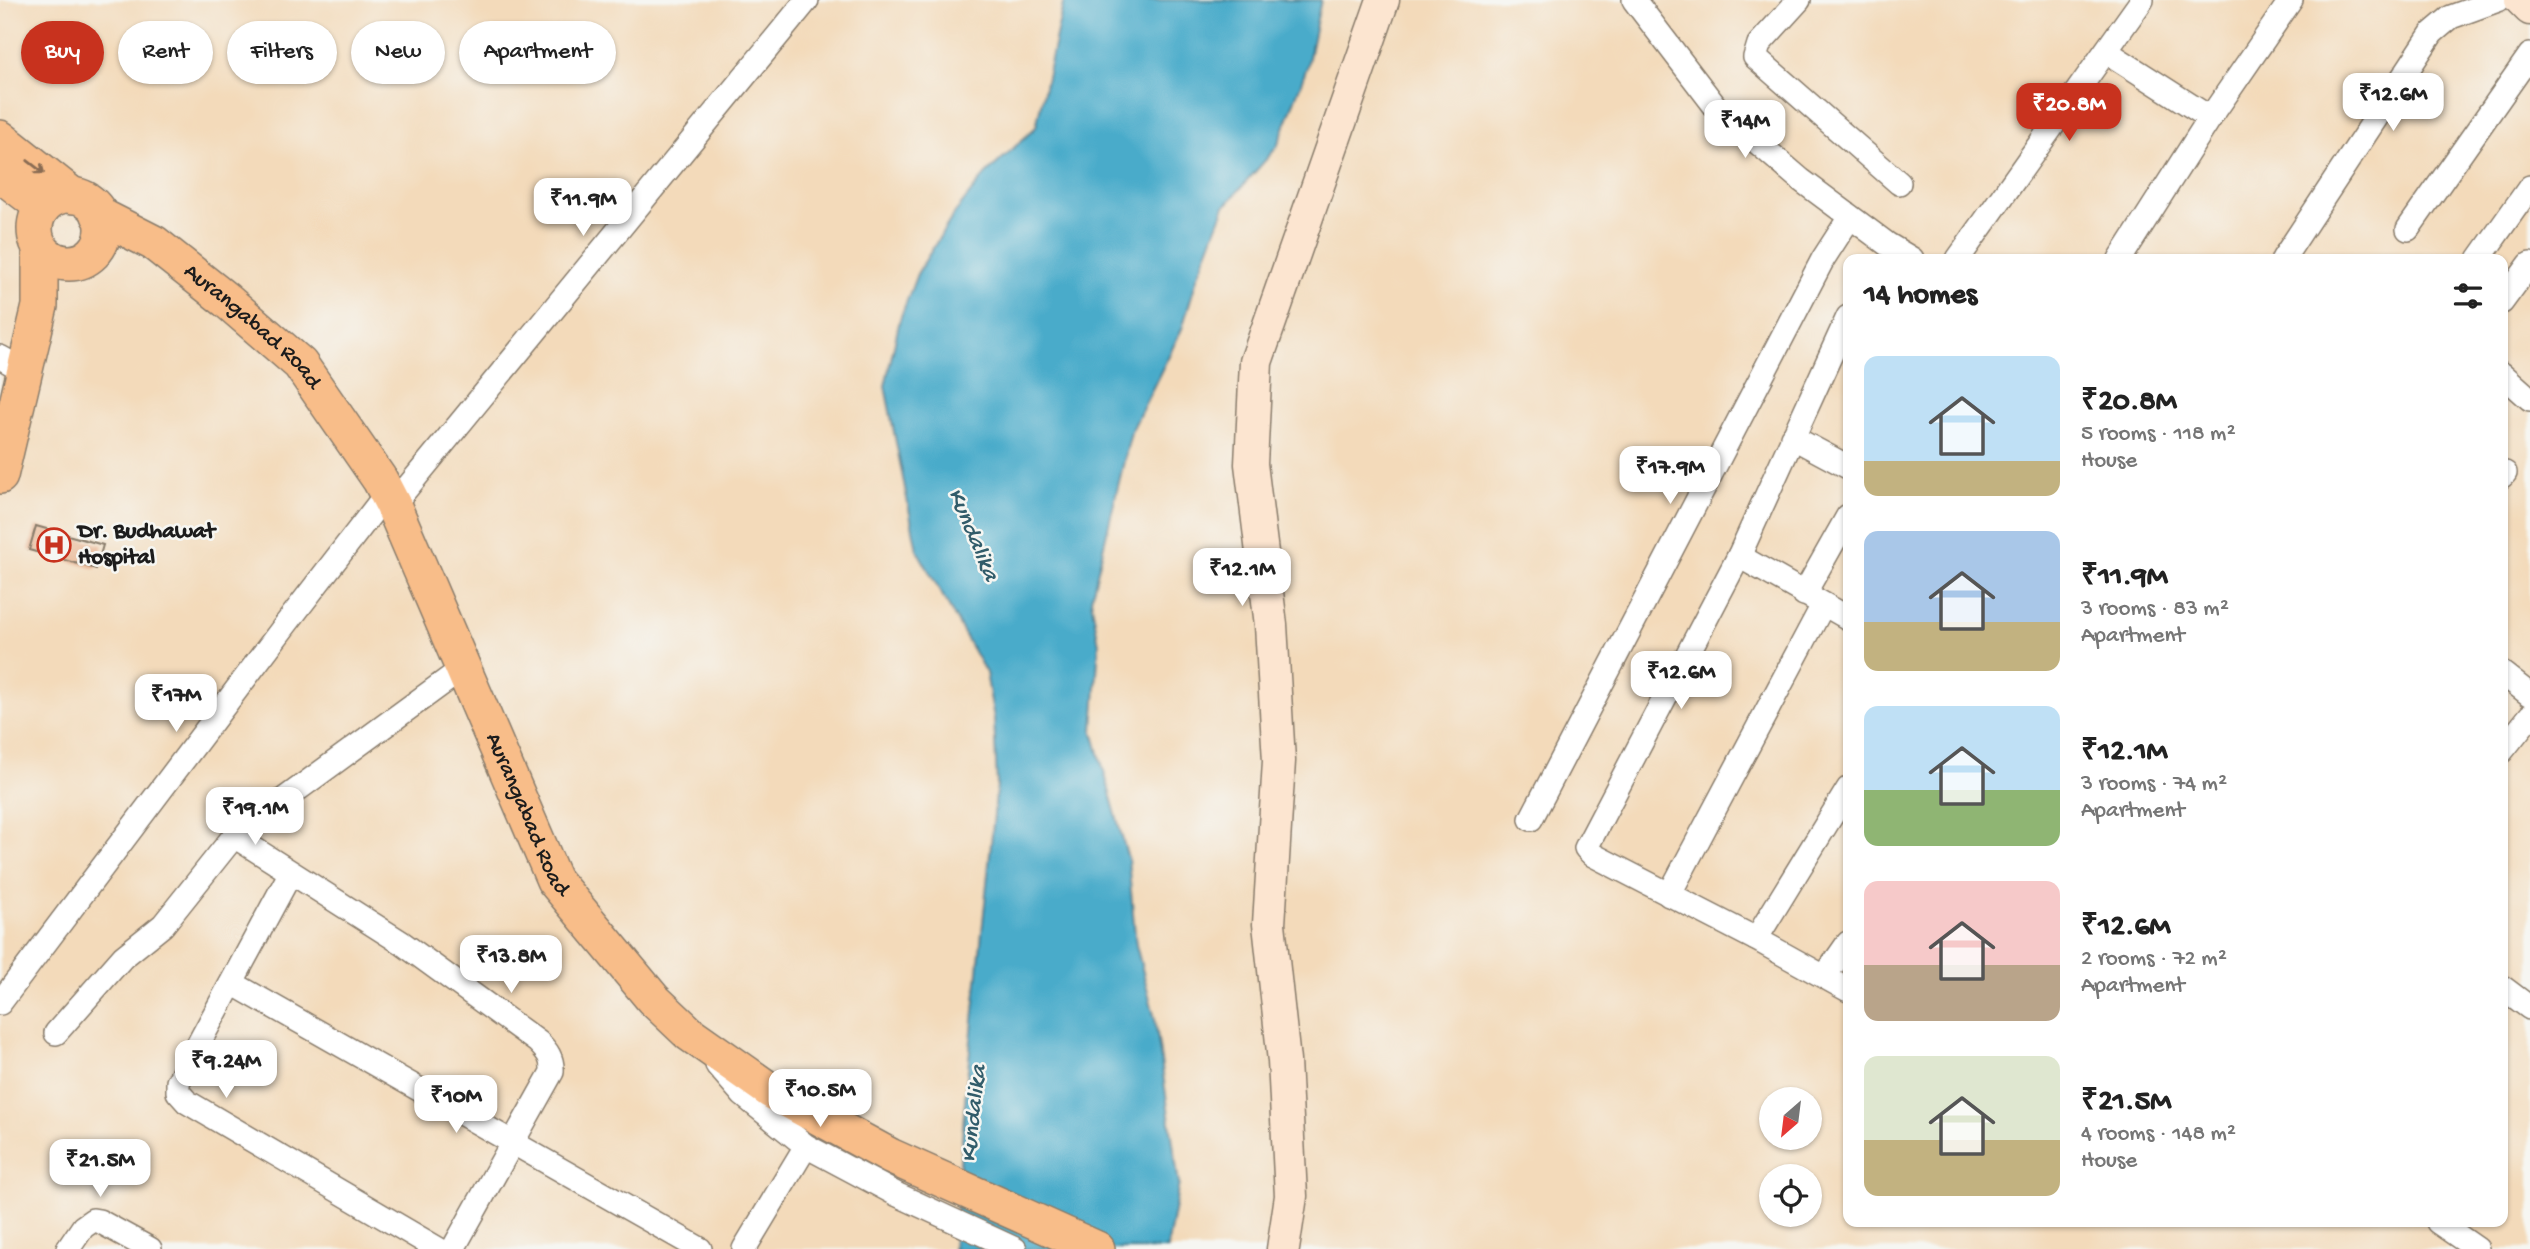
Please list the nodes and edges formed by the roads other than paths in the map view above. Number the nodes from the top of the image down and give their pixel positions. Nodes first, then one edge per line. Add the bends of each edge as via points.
1 (807, 0) edge
2 (1382, 0) edge
3 (1634, 0) edge
4 (1799, 0) edge
5 (2143, 0) edge
6 (2291, 0) edge
7 (2498, 0) edge
8 (2521, 0) edge
9 (2530, 9) edge
10 (2107, 52) junction
11 (2530, 55) edge
12 (2210, 118) junction
13 (0, 138) edge
14 (0, 174) edge
15 (1899, 183) dead end
16 (2530, 187) edge
17 (1850, 217) junction
18 (78, 226) junction
19 (2409, 229) dead end
20 (1883, 252) edge
21 (1962, 254) edge
22 (2123, 254) edge
23 (2286, 254) edge
24 (2483, 254) edge
25 (2530, 264) edge
26 (2508, 294) edge
27 (40, 306) junction
28 (1842, 345) edge
29 (12, 363) edge
30 (2508, 379) edge
31 (2530, 399) edge
32 (1792, 437) junction
33 (1843, 464) edge
34 (0, 476) edge
35 (390, 499) junction
36 (1843, 528) edge
37 (1739, 556) junction
38 (1813, 599) junction
39 (1843, 615) edge
40 (462, 669) junction
41 (2508, 678) edge
42 (2530, 695) edge
43 (2530, 716) edge
44 (2508, 744) edge
45 (1843, 797) edge
46 (1531, 819) dead end
47 (234, 836) junction
48 (290, 874) junction
49 (1669, 895) junction
50 (1756, 939) junction
51 (1843, 950) edge
52 (1825, 976) junction
53 (232, 983) junction
54 (1843, 987) edge
55 (2508, 992) edge
56 (0, 1003) edge
57 (2530, 1008) edge
58 (56, 1033) dead end
59 (690, 1034) junction
60 (513, 1143) junction
61 (806, 1146) junction
62 (2445, 1227) edge
63 (2471, 1247) edge
64 (68, 1249) edge
65 (150, 1249) edge
66 (438, 1249) edge
67 (453, 1249) edge
68 (700, 1249) edge
69 (744, 1249) edge
70 (1015, 1249) edge
71 (1097, 1249) edge
72 (1283, 1249) edge

1 - 35 street
2 - 72 street via 1256,362 1251,464 1271,625 1279,761 1269,924 1284,1061 1291,1196
3 - 17 street via 1715,106
4 - 15 street via 1759,44 1755,57
5 - 10 street
6 - 12 street
7 - 23 street via 2451,17 2432,33
8 - 9 street
10 - 12 street
10 - 21 street
11 - 19 street
12 - 22 street
13 -> 18 main road, Aurangabad Road
14 - 18 main road, Aurangabad Road
16 - 24 street
17 - 20 street
17 - 46 street via 1823,258
18 - 27 main road
18 - 27 main road via 67,263 40,247
18 - 35 main road, Aurangabad Road via 154,243 300,363
25 - 26 street
27 - 29 main road
28 - 32 street
29 - 34 main road
30 - 31 street
32 - 33 street
32 - 37 street
35 - 40 main road, Aurangabad Road
35 - 56 street via 286,624
36 - 38 street
37 - 38 street
37 - 49 street via 1586,843 1593,855
38 - 39 street
38 - 49 street
40 - 47 street
40 - 59 main road, Aurangabad Road via 554,880 653,999
41 - 42 street
43 - 44 street
45 - 50 street
47 - 48 street
47 - 58 street via 163,925 122,957
48 - 53 street
48 - 60 street via 402,943 549,1053 552,1072
49 - 50 street
50 - 52 street
51 - 52 street
52 - 54 street
53 - 60 street
53 - 66 street via 178,1082 182,1098
55 - 57 street
59 - 61 street via 743,1095
59 - 71 main road, Aurangabad Road via 771,1091 890,1156
60 - 67 street
60 - 68 street
61 - 69 street
61 - 70 street
62 - 63 street
64 - 65 street via 93,1220

